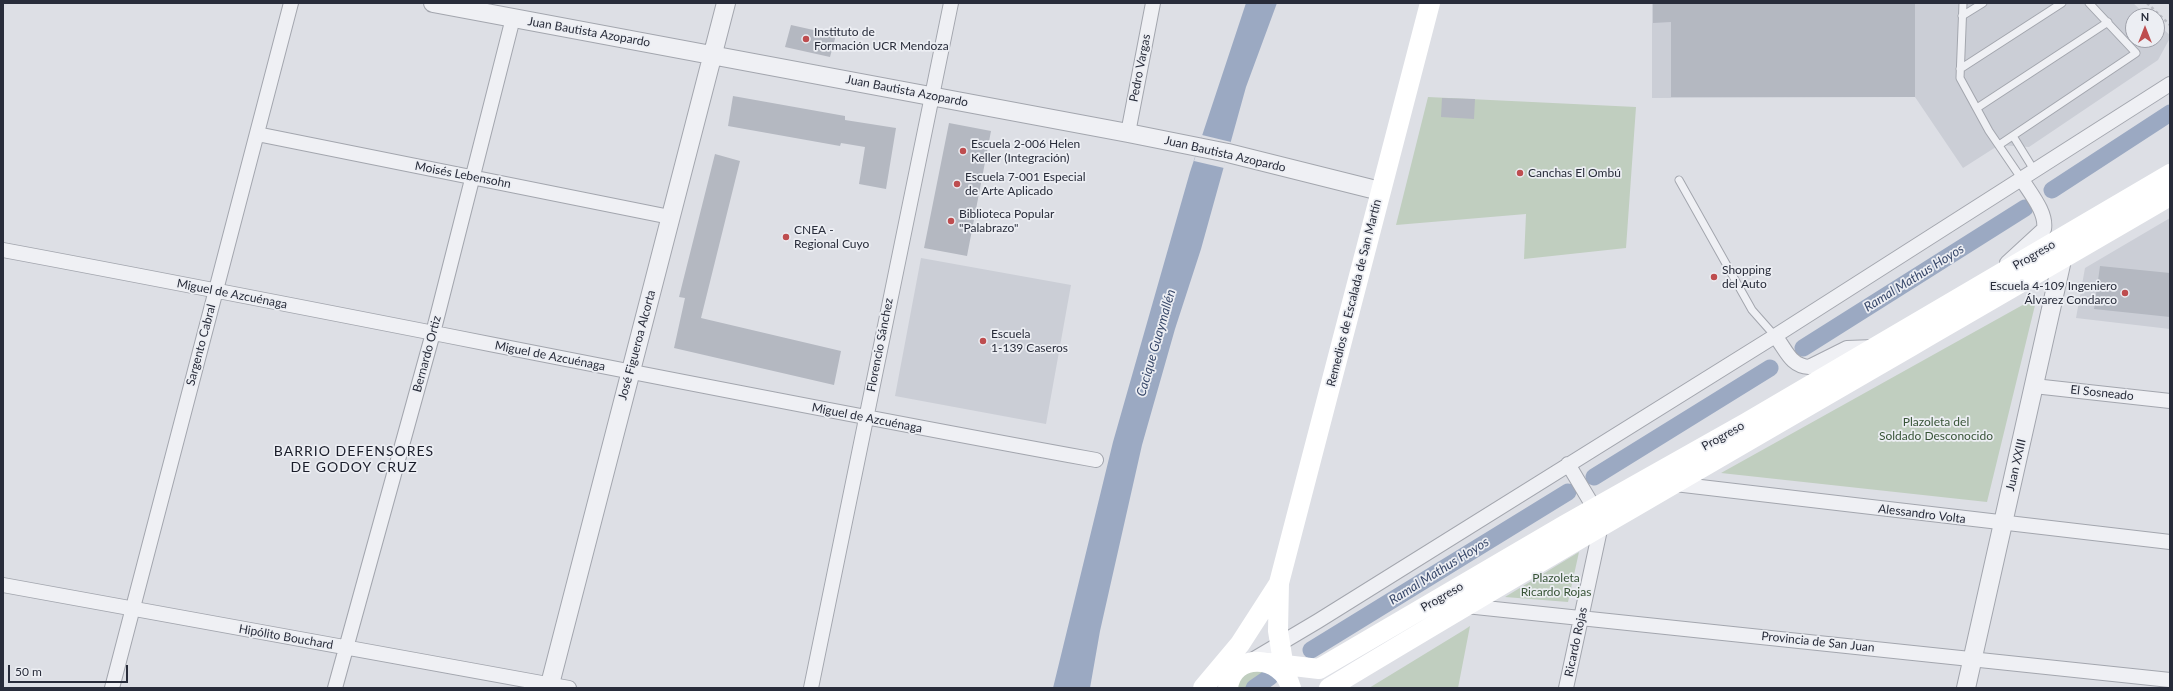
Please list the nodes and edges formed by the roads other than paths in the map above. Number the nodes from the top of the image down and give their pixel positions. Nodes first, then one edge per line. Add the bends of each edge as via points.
1 (291, 3) edge
2 (433, 3) edge
3 (726, 3) edge
4 (951, 3) edge
5 (1152, 3) edge
6 (1430, 3) edge
7 (1963, 3) edge
8 (1983, 3) edge
9 (2062, 3) edge
10 (2090, 3) edge
11 (1962, 16) junction
12 (513, 18) junction
13 (2108, 22) junction
14 (712, 54) junction
15 (1960, 69) junction
16 (2170, 84) edge
17 (931, 96) junction
18 (1977, 108) junction
19 (1128, 133) junction
20 (256, 134) junction
21 (2013, 136) junction
22 (1999, 145) junction
23 (2034, 170) junction
24 (2170, 174) edge
25 (473, 177) junction
26 (1679, 180) dead end
27 (2024, 184) junction
28 (1380, 191) junction
29 (2170, 196) edge
30 (670, 217) junction
31 (3, 250) edge
32 (2057, 252) junction
33 (1982, 286) junction
34 (215, 290) junction
35 (433, 333) junction
36 (1779, 341) junction
37 (1876, 348) junction
38 (630, 371) junction
39 (2034, 386) junction
40 (2170, 401) edge
41 (865, 418) junction
42 (1096, 460) dead end
43 (1568, 464) junction
44 (1675, 484) junction
45 (1595, 512) junction
46 (2003, 524) junction
47 (2170, 542) edge
48 (1279, 583) junction
49 (3, 585) edge
50 (1466, 606) junction
51 (132, 610) junction
52 (1277, 614) junction
53 (1581, 617) junction
54 (1318, 621) junction
55 (1240, 644) junction
56 (1280, 644) junction
57 (345, 648) junction
58 (1972, 659) junction
59 (1281, 672) edge
60 (1236, 674) edge
61 (2170, 680) edge
62 (550, 686) edge
63 (112, 688) edge
64 (335, 688) edge
65 (569, 688) edge
66 (811, 688) edge
67 (1203, 688) edge
68 (1213, 688) edge
69 (1329, 688) edge
70 (1566, 688) edge
71 (1966, 688) edge

1 - 20 street, Sargento Cabral
2 - 12 street, Juan Bautista Azopardo
3 - 14 street, José Figueroa Alcorta
4 - 17 street, Florencio Sánchez
5 - 19 street, Pedro Vargas
6 - 28 main road, Remedios de Escalada de San Martín
7 - 11 lane
8 - 11 lane
9 - 15 lane
10 - 13 lane
11 - 15 lane
12 - 14 street, Juan Bautista Azopardo
12 - 25 street, Bernardo Ortiz
13 - 18 lane
13 - 21 lane via 2136,54
14 - 17 street, Juan Bautista Azopardo
14 - 30 street, José Figueroa Alcorta
15 - 18 lane via 1960,78
16 - 23 street
17 - 19 street, Juan Bautista Azopardo
17 - 41 street, Florencio Sánchez
18 - 22 lane
19 - 28 street, Juan Bautista Azopardo via 1228,153
20 - 25 street, Moisés Lebensohn
20 - 34 street, Sargento Cabral
21 - 22 lane
21 - 23 lane
22 - 27 lane
23 - 27 street
24 - 32 main road, Progreso
25 - 30 street, Moisés Lebensohn
25 - 35 street, Bernardo Ortiz
26 - 36 lane via 1752,310
27 - 33 street via 2041,213 2045,222 2044,229
27 - 36 street
28 - 48 main road, Remedios de Escalada de San Martín
29 - 32 main road, Progreso
30 - 38 street, José Figueroa Alcorta
31 - 34 street, Miguel de Azcuénaga
32 - 33 main road, Progreso
32 - 39 street, Juan XXIII
32 - 44 main road, Progreso
33 - 37 main road, Progreso
34 - 35 street, Miguel de Azcuénaga
34 - 51 street, Sargento Cabral
35 - 38 street, Miguel de Azcuénaga
35 - 57 street, Bernardo Ortiz
36 - 37 street via 1795,364 1809,367 1842,349 1853,346
36 - 43 street
37 - 45 main road, Progreso
38 - 41 street, Miguel de Azcuénaga
38 - 62 street, José Figueroa Alcorta
39 - 40 street, El Sosneado
39 - 46 street, Juan XXIII
41 - 42 street, Miguel de Azcuénaga
41 - 66 street, Florencio Sánchez
43 - 45 street
43 - 54 street
44 - 45 main road, Progreso
44 - 46 street, Alessandro Volta
45 - 50 main road, Progreso
45 - 53 street, Ricardo Rojas
45 - 59 main road, Progreso via 1320,669
46 - 47 street, Alessandro Volta
46 - 58 street, Juan XXIII
48 - 52 main road, Remedios de Escalada de San Martín
48 - 55 main road, Remedios de Escalada de San Martín
49 - 51 street, Hipólito Bouchard
50 - 53 street, Provincia de San Juan
50 - 69 main road, Progreso
51 - 57 street, Hipólito Bouchard
51 - 63 street, Sargento Cabral
52 - 54 street via 1283,622 1292,625
52 - 56 main road, Remedios de Escalada de San Martín
53 - 58 street, Provincia de San Juan
53 - 70 street, Ricardo Rojas
54 - 56 street
55 - 60 main road
55 - 67 main road, Remedios de Escalada de San Martín
56 - 59 main road, Remedios de Escalada de San Martín
56 - 60 street
57 - 62 street, Hipólito Bouchard
57 - 64 street, Bernardo Ortiz
58 - 61 street, Provincia de San Juan
58 - 71 street, Juan XXIII
59 - 60 main road, Progreso via 1254,662
60 - 68 main road
62 - 65 street, Hipólito Bouchard

